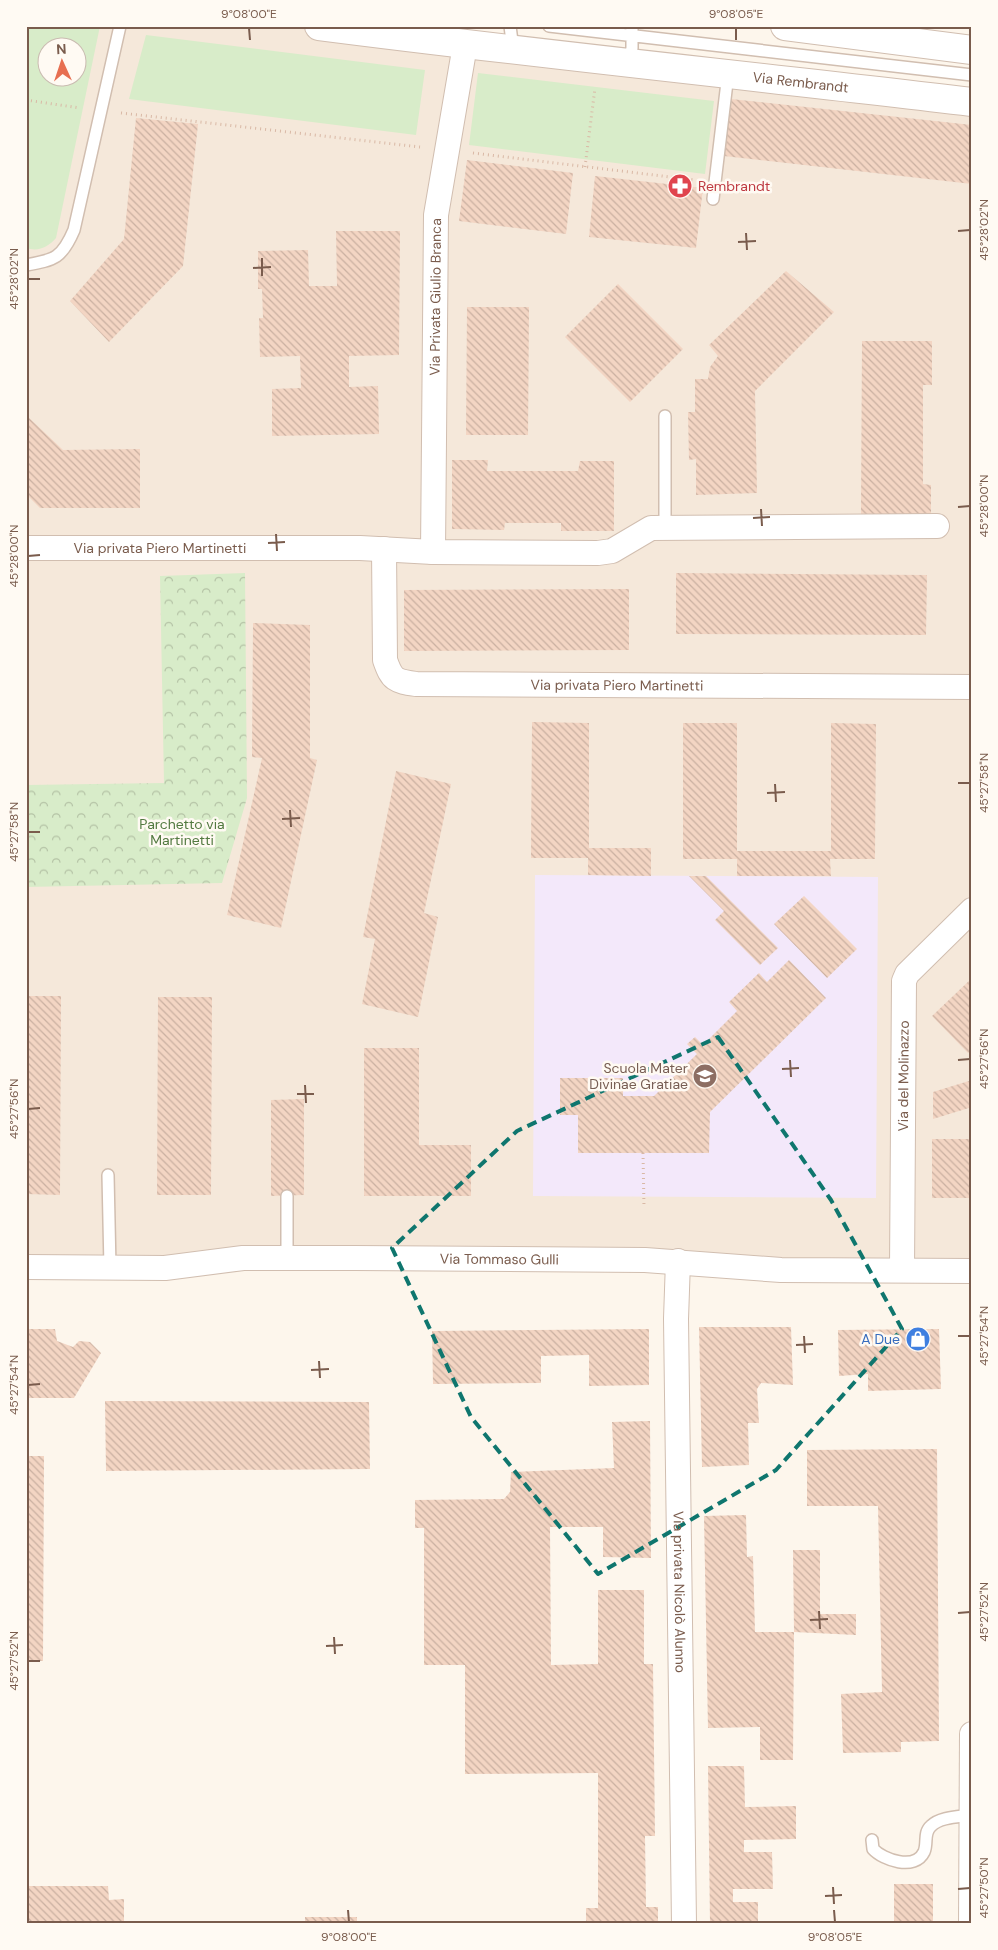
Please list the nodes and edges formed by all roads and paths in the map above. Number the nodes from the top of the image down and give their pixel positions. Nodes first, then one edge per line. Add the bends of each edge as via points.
1 (120, 26) edge
2 (319, 26) edge
3 (549, 26) edge
4 (785, 26) edge
5 (632, 30) edge
6 (512, 38) edge
7 (465, 40) junction
8 (972, 50) edge
9 (599, 59) junction
10 (629, 62) junction
11 (728, 74) junction
12 (972, 75) edge
13 (26, 100) edge
14 (972, 102) edge
15 (101, 110) junction
16 (422, 147) dead end
17 (467, 152) dead end
18 (585, 167) junction
19 (715, 183) junction
20 (713, 199) dead end
21 (26, 264) edge
22 (665, 416) dead end
23 (937, 526) dead end
24 (665, 528) junction
25 (26, 548) edge
26 (384, 549) junction
27 (433, 552) junction
28 (972, 686) edge
29 (972, 910) edge
30 (643, 1153) dead end
31 (108, 1175) dead end
32 (288, 1196) dead end
33 (644, 1208) dead end
34 (287, 1258) junction
35 (678, 1261) junction
36 (26, 1267) edge
37 (110, 1268) junction
38 (902, 1270) junction
39 (972, 1271) edge
40 (972, 1734) edge
41 (972, 1815) edge
42 (872, 1840) dead end
43 (972, 1893) edge
44 (684, 1924) edge
45 (971, 1924) edge

1 - 15 lane
2 - 7 street, Via Rembrandt
3 - 5 lane, Via Rembrandt
4 - 8 street
5 - 10 lane
5 - 12 lane, Via Rembrandt
6 - 7 street, Via Rembrandt
6 - 9 street, Via Rembrandt
7 - 27 street, Via Privata Giulio Branca via 436,215
9 - 10 street, Via Rembrandt
9 - 18 path
10 - 11 street, Via Rembrandt
11 - 14 street, Via Rembrandt
11 - 19 lane
13 - 15 path
15 - 16 path
15 - 21 lane via 68,246 51,261
17 - 18 path
18 - 19 path
19 - 20 lane
22 - 24 lane
23 - 24 street, Via privata Piero Martinetti
24 - 27 street, Via privata Piero Martinetti via 651,528 612,551 598,553
25 - 26 street, Via privata Piero Martinetti
26 - 27 street, Via privata Piero Martinetti
26 - 28 street, Via privata Piero Martinetti via 385,660 390,675 400,682
29 - 38 street, Via del Molinazzo via 907,974 904,981
30 - 33 path
31 - 37 lane
32 - 34 lane
34 - 35 street, Via Tommaso Gulli
34 - 37 street, Via Tommaso Gulli via 232,1259 165,1268
35 - 38 street, Via Tommaso Gulli via 781,1270
35 - 44 street, Via privata Nicolò Alunno via 676,1319
36 - 37 street, Via Tommaso Gulli
38 - 39 street, Via Tommaso Gulli
40 - 41 street
41 - 42 lane via 939,1820 931,1825 927,1830 924,1852 912,1860 886,1859 873,1849
41 - 43 street
43 - 45 street

